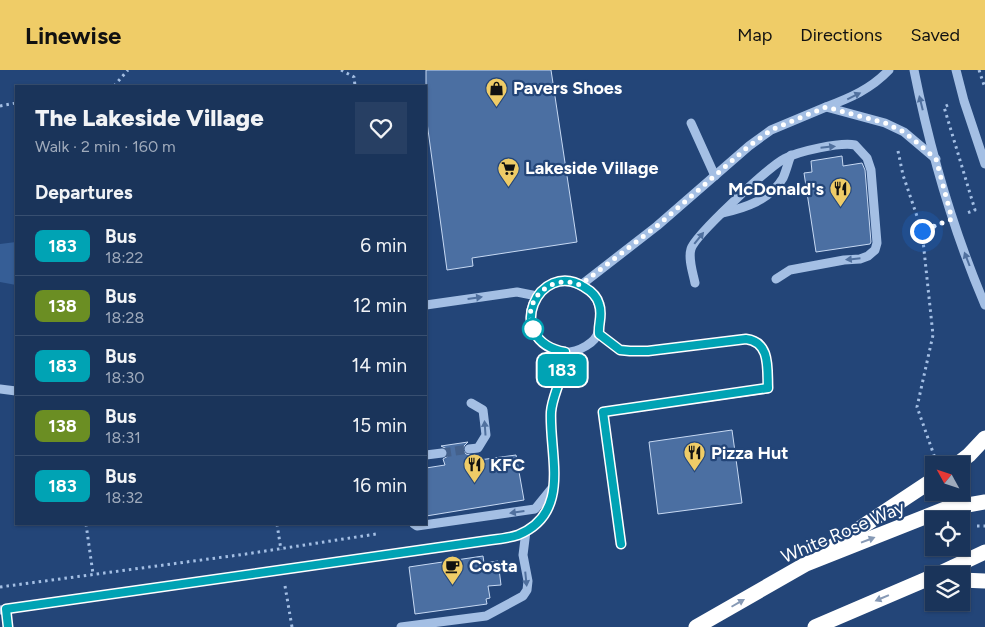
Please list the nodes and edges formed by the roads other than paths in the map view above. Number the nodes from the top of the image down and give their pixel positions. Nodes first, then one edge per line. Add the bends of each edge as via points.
1 (889, 70) edge
2 (914, 70) edge
3 (956, 70) edge
4 (826, 107) junction
5 (691, 123) dead end
6 (791, 155) junction
7 (936, 159) junction
8 (985, 164) edge
9 (715, 176) junction
10 (722, 214) junction
11 (776, 279) dead end
12 (695, 283) dead end
13 (580, 285) junction
14 (537, 296) junction
15 (985, 304) edge
16 (427, 305) edge
17 (599, 334) junction
18 (565, 352) junction
19 (0, 389) edge
20 (15, 391) edge
21 (471, 403) dead end
22 (985, 438) edge
23 (469, 450) tunnel mouth
24 (442, 453) tunnel mouth
25 (985, 454) edge
26 (427, 455) edge
27 (968, 456) edge
28 (970, 462) edge
29 (554, 485) junction
30 (925, 485) edge
31 (985, 502) edge
32 (427, 524) edge
33 (526, 531) junction
34 (621, 544) dead end
35 (985, 552) edge
36 (806, 564) junction
37 (957, 566) edge
38 (970, 580) edge
39 (985, 580) edge
40 (925, 581) edge
41 (3, 610) edge
42 (8, 627) edge
43 (401, 627) edge
44 (696, 627) edge
45 (815, 627) edge

4 -> 1 street via 867,89
7 -> 2 street
3 - 8 street
4 - 7 street via 885,123 904,132
4 - 9 street via 771,130
5 - 9 street
6 - 10 street
6 - 10 street via 778,185 760,201
6 -> 11 street via 823,147 852,144 858,147 871,170 877,244 875,250 860,259 790,270
15 -> 7 street via 952,219
9 - 13 street
12 -> 10 street via 691,249
13 - 14 street via 560,281 549,285
13 - 17 street via 592,292 599,303 602,316
16 -> 14 street via 517,292
14 - 18 street via 530,315 534,332 543,344
17 - 18 street via 577,351
17 - 34 street via 620,350 630,351 746,339 758,343 766,356 768,388 603,412
18 - 29 street via 551,413
19 - 20 street
23 -> 21 street via 478,448 486,435 483,410
22 - 27 highway
24 - 26 street
25 - 28 highway
29 -> 32 street via 535,509
29 - 33 street via 546,510
30 - 36 highway
36 -> 31 highway, White Rose Way via 945,509
33 - 41 street via 512,537
33 -> 43 street via 522,555 528,581 523,596 486,616
35 - 37 highway
44 -> 36 highway, White Rose Way
38 - 39 highway
40 -> 45 highway
41 - 42 street

